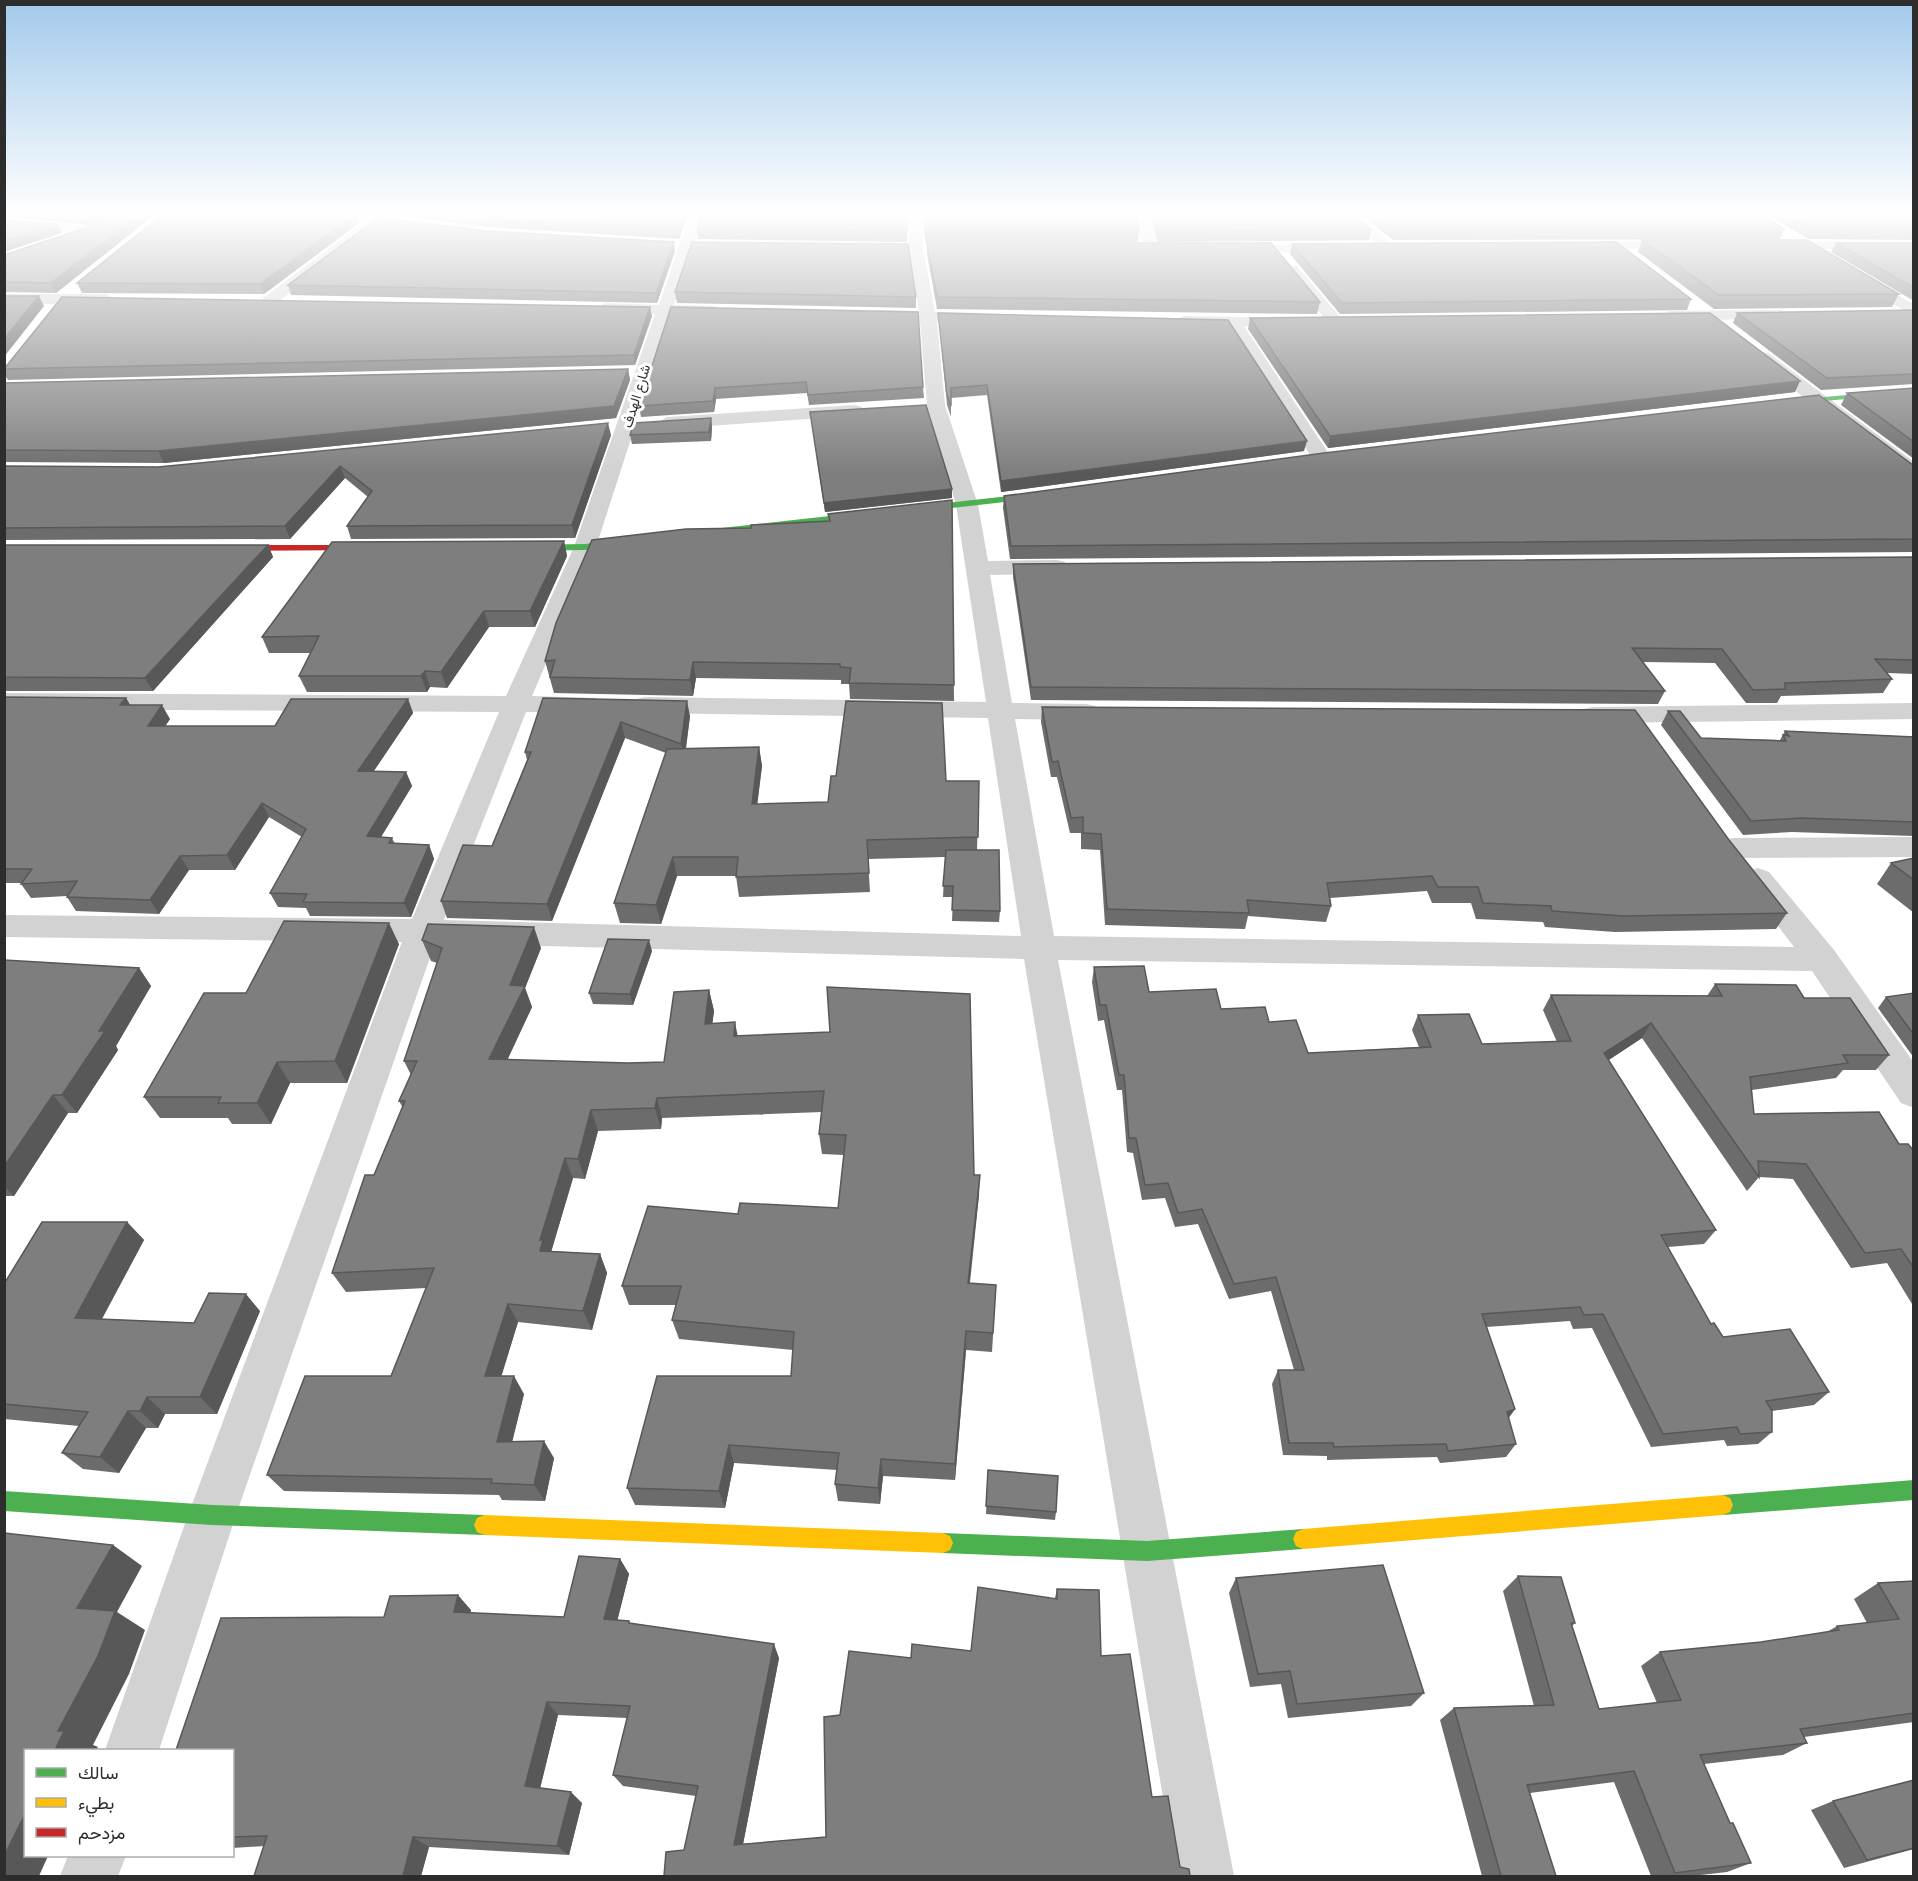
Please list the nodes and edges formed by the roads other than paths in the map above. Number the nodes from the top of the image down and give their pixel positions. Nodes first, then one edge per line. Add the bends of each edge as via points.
1 (48, 299) edge
2 (61, 299) junction
3 (267, 299) edge
4 (666, 299) edge
5 (925, 299) edge
6 (1321, 299) edge
7 (1891, 299) edge
8 (119, 300) edge
9 (1687, 301) edge
10 (293, 302) edge
11 (592, 308) edge
12 (663, 309) junction
13 (732, 311) edge
14 (1914, 313) edge
15 (1890, 314) edge
16 (859, 315) edge
17 (1705, 315) junction
18 (1798, 315) edge
19 (1657, 316) edge
20 (928, 317) junction
21 (47, 318) edge
22 (998, 318) edge
23 (1163, 321) edge
24 (1233, 322) junction
25 (1724, 329) edge
26 (1752, 350) edge
27 (643, 372) junction
28 (620, 373) edge
29 (1914, 391) edge
30 (1818, 398) junction
31 (936, 405) junction
32 (1760, 405) edge
33 (913, 407) edge
34 (877, 409) edge
35 (627, 425) junction
36 (603, 428) edge
37 (1321, 458) edge
38 (1914, 472) edge
39 (1062, 493) edge
40 (967, 505) junction
41 (688, 535) edge
42 (641, 540) edge
43 (384, 548) edge
44 (502, 548) edge
45 (585, 548) junction
46 (206, 549) edge
47 (1074, 567) edge
48 (978, 568) junction
49 (4, 701) edge
50 (516, 703) junction
51 (1914, 711) edge
52 (1000, 712) junction
53 (1107, 712) edge
54 (1566, 715) edge
55 (1637, 715) junction
56 (1658, 745) edge
57 (1914, 847) edge
58 (4, 926) edge
59 (423, 931) junction
60 (1039, 948) junction
61 (1822, 959) junction
62 (1912, 1088) edge
63 (1914, 1490) edge
64 (4, 1501) edge
65 (212, 1515) junction
66 (1147, 1551) junction
67 (132, 1749) edge
68 (97, 1857) edge
69 (90, 1876) edge
70 (1205, 1876) edge

1 - 2 street
2 - 8 street
2 - 21 street
3 - 10 street via 264,301
4 - 12 street, شارع الهدف
5 - 20 street
6 - 24 street via 1341,321
7 - 14 street
9 - 17 street
11 - 12 street
12 - 13 street
12 - 27 street, شارع الهدف
14 - 15 street
16 - 20 street
17 - 18 street
17 - 19 street
17 - 25 street
20 - 22 street
20 - 31 street
23 - 24 street
24 - 37 street
26 - 30 street
27 - 28 street
27 - 35 street, شارع الهدف
29 - 30 street
30 - 32 street
30 - 38 street
31 - 33 street
31 - 40 street
34 - 35 street
35 - 36 street
35 - 45 street, شارع الهدف
39 - 40 street
40 - 41 street
40 - 48 street
42 - 45 street
43 - 46 street
44 - 45 street
45 - 50 street, شارع الهدف
47 - 48 street
48 - 52 street
49 - 50 street
50 - 52 street
50 - 59 street, شارع الهدف
51 - 55 street
52 - 53 street
52 - 60 street
54 - 55 street
55 - 56 street
57 - 61 street via 1726,839
58 - 59 street
59 - 60 street
59 - 65 street, شارع الهدف
60 - 61 street
60 - 66 street
61 - 62 street
63 - 66 street
64 - 65 street
65 - 66 street
65 - 67 street, شارع الهدف
66 - 70 street
68 - 69 street

